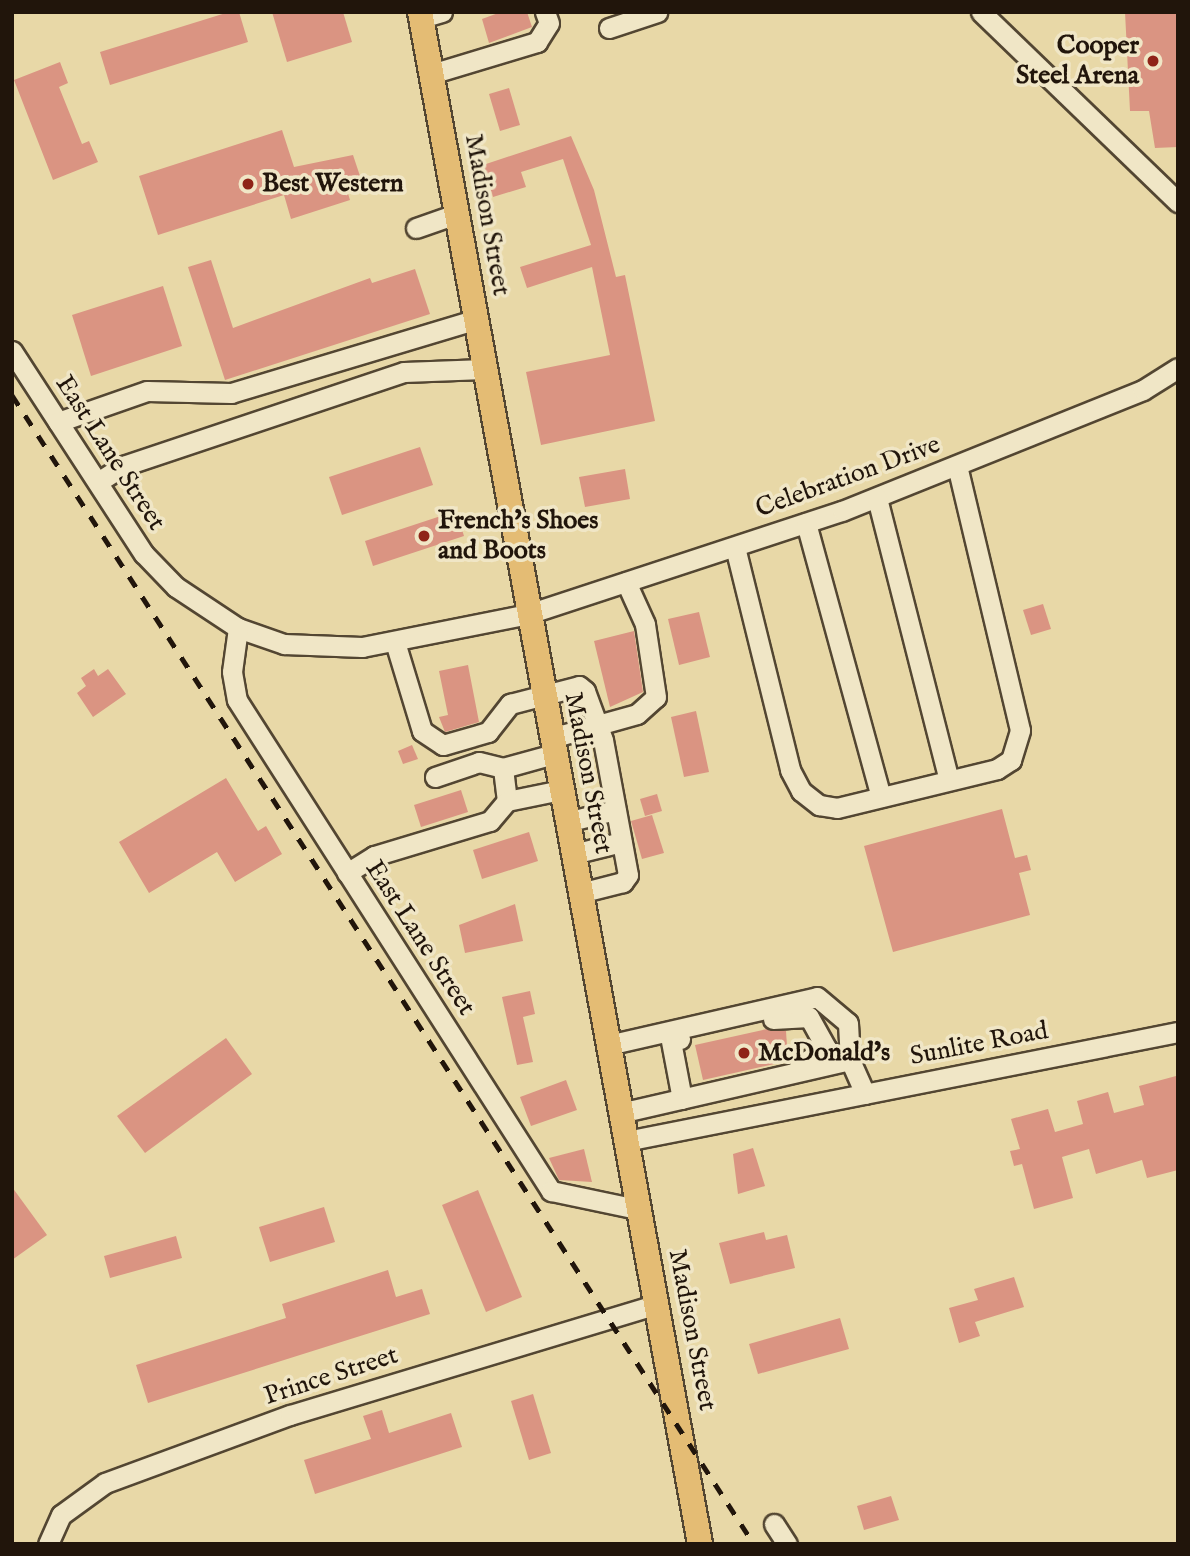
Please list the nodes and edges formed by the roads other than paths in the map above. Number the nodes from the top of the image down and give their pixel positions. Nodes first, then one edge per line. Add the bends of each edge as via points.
1 (545, 12) edge
2 (657, 12) edge
3 (981, 12) edge
4 (428, 14) edge
5 (609, 28) dead end
6 (431, 74) junction
7 (1178, 202) edge
8 (456, 214) junction
9 (416, 228) dead end
10 (475, 320) junction
11 (415, 339) junction
12 (12, 351) edge
13 (1178, 368) edge
14 (484, 369) junction
15 (424, 370) junction
16 (58, 422) junction
17 (957, 465) junction
18 (98, 482) junction
19 (877, 498) junction
20 (806, 523) junction
21 (735, 547) junction
22 (626, 582) junction
23 (528, 614) junction
24 (238, 628) junction
25 (395, 642) junction
26 (543, 694) junction
27 (593, 727) junction
28 (552, 746) junction
29 (503, 768) junction
30 (435, 777) dead end
31 (949, 780) junction
32 (561, 790) junction
33 (881, 797) junction
34 (507, 801) junction
35 (616, 810) junction
36 (566, 822) junction
37 (622, 842) junction
38 (573, 854) junction
39 (347, 873) junction
40 (580, 893) junction
41 (1178, 1032) edge
42 (670, 1036) junction
43 (608, 1045) junction
44 (850, 1060) junction
45 (773, 1077) junction
46 (865, 1094) junction
47 (682, 1099) junction
48 (621, 1113) junction
49 (626, 1141) junction
50 (637, 1209) junction
51 (658, 1304) junction
52 (774, 1524) dead end
53 (48, 1544) edge
54 (700, 1544) edge
55 (787, 1544) edge

1 - 6 street via 549,23 537,42
2 - 5 street
3 - 7 street
4 - 6 main road, Madison Street
6 - 8 main road, Madison Street
8 - 9 street
8 - 10 main road, Madison Street
10 - 11 street
10 - 14 main road, Madison Street
11 - 15 street
11 - 16 street via 231,393 147,391
12 - 16 street, East Lane Street
13 - 17 street, Celebration Drive via 1143,390
14 - 15 street
14 - 23 main road, Madison Street
15 - 18 street via 306,402 123,466
16 - 18 street, East Lane Street
17 - 19 street, Celebration Drive
17 - 31 street via 1020,730 1011,760
18 - 24 street, East Lane Street via 168,579
19 - 20 street, Celebration Drive
19 - 31 street
20 - 21 street, Celebration Drive
20 - 33 street
21 - 22 street, Celebration Drive
21 - 33 street via 790,770 801,791 837,808
22 - 23 street, Celebration Drive
22 - 27 street via 645,624 656,697 651,708
23 - 25 street, East Lane Street
23 - 26 main road, Madison Street
24 - 25 street, East Lane Street via 284,644
24 - 39 street, East Lane Street via 232,672 237,700
25 - 26 street via 430,740 453,744 488,733 510,704
26 - 27 street via 585,691
26 - 28 main road, Madison Street
27 - 28 street
27 - 35 street via 603,740
28 - 29 street
28 - 32 main road, Madison Street
29 - 30 street via 479,762
29 - 34 street
31 - 33 street
32 - 34 street
32 - 36 main road, Madison Street
34 - 39 street via 490,821 374,856
35 - 36 street
35 - 37 street
36 - 38 main road, Madison Street
37 - 38 street
37 - 40 street via 623,882
38 - 40 main road, Madison Street
39 - 50 street, East Lane Street via 551,1191
40 - 43 main road, Madison Street
41 - 46 street, Sunlite Road
42 - 43 street
42 - 44 street via 817,997 848,1023
42 - 45 street via 688,1041 786,1015 809,1017 827,1049
42 - 47 street
43 - 48 main road, Madison Street
44 - 45 street
44 - 46 street
45 - 47 street
46 - 49 street, Sunlite Road
47 - 48 street
48 - 49 main road, Madison Street
49 - 50 main road, Madison Street
50 - 51 main road, Madison Street
51 - 53 street, Prince Street via 290,1415 105,1483 61,1515
51 - 54 main road, Madison Street
52 - 55 street

